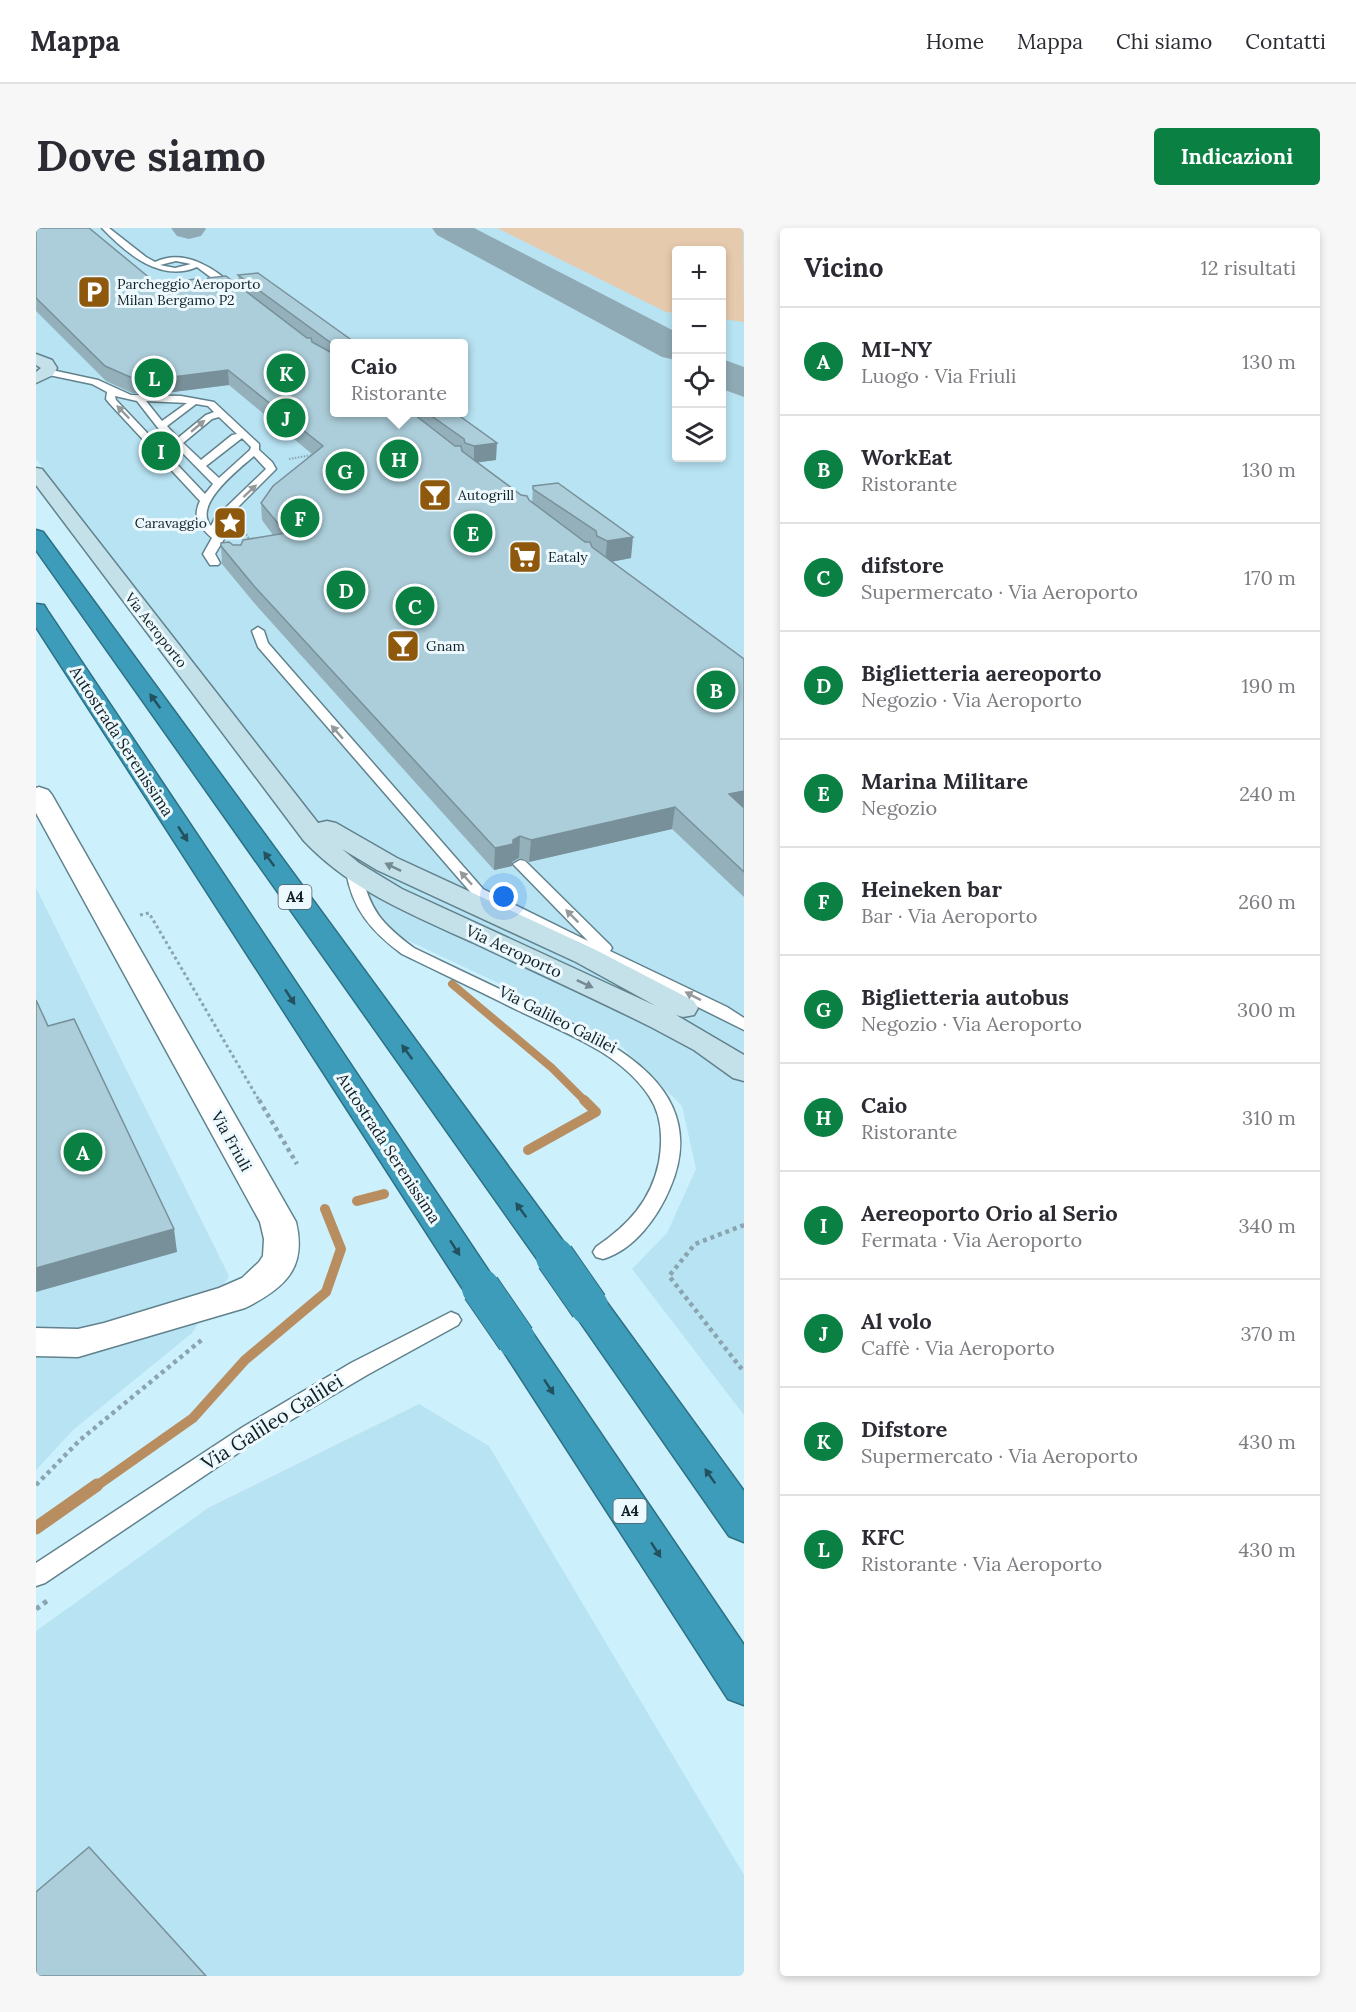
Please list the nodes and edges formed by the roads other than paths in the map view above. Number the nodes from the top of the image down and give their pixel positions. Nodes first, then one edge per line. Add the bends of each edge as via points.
1 (105, 228) edge
2 (129, 249) junction
3 (178, 260) junction
4 (154, 265) junction
5 (195, 265) junction
6 (166, 270) junction
7 (180, 273) junction
8 (218, 278) junction
9 (168, 280) edge
10 (235, 291) edge
11 (36, 360) edge
12 (42, 375) edge
13 (111, 391) junction
14 (139, 398) junction
15 (181, 399) junction
16 (195, 401) junction
17 (193, 416) dead end
18 (225, 417) junction
19 (159, 422) junction
20 (178, 428) dead end
21 (169, 434) junction
22 (245, 441) junction
23 (181, 446) junction
24 (254, 451) junction
25 (193, 457) junction
26 (208, 468) junction
27 (36, 473) edge
28 (218, 483) junction
29 (206, 501) junction
30 (36, 536) edge
31 (219, 538) junction
32 (214, 563) dead end
33 (36, 610) edge
34 (258, 631) dead end
35 (37, 791) edge
36 (299, 814) junction
37 (520, 864) dead end
38 (359, 882) junction
39 (614, 958) junction
40 (744, 1025) edge
41 (744, 1046) edge
42 (744, 1071) edge
43 (603, 1252) dead end
44 (451, 1320) dead end
45 (36, 1342) edge
46 (128, 1514) junction
47 (744, 1524) edge
48 (36, 1576) edge
49 (36, 1591) edge
50 (744, 1684) edge

1 - 2 lane
2 - 3 lane
2 - 4 lane
3 - 4 lane
3 - 5 lane
4 - 6 lane
5 - 7 lane
5 - 8 lane
6 - 7 lane
6 - 9 lane via 159,273
7 - 8 lane
8 - 10 lane
11 - 12 main road via 48,365
12 - 13 lane via 95,382
13 - 14 lane
29 -> 13 lane via 113,402
14 - 15 lane
14 - 19 lane
15 - 16 lane
15 - 19 lane
16 - 18 lane
16 - 19 lane
17 - 18 lane via 199,410
18 - 22 lane
23 -> 18 lane
18 - 25 lane via 227,430
19 - 21 lane
20 - 21 lane
21 - 23 lane
22 - 24 lane via 256,446
22 - 26 lane via 234,437
23 - 25 lane
24 - 28 lane
31 -> 24 lane via 219,519 271,469
25 - 26 lane
26 - 28 lane
27 - 36 main road, Via Aeroporto
28 - 29 lane
29 - 31 lane via 202,521
47 -> 30 highway, A4, bridge
31 - 32 lane via 209,554
33 -> 50 highway, Autostrada Serenissima / A4, bridge
39 -> 34 lane via 478,892 262,644
35 - 45 street, Via Friuli via 278,1222 282,1239 281,1256 273,1271 255,1287 232,1298 78,1343
36 - 38 main road, Via Aeroporto via 318,842
41 -> 36 main road, Via Aeroporto via 595,961 387,864
39 -> 37 lane
38 -> 42 main road, Via Aeroporto via 658,1019 714,1049
38 - 43 lane, Via Galileo Galilei via 364,910 390,938 408,951 596,1041 644,1078 661,1102 669,1124 666,1177 654,1204 632,1231
40 -> 39 lane
44 - 46 lane, Via Galileo Galilei via 251,1432
46 - 48 lane, Via Galileo Galilei
46 - 49 lane, Via Galileo Galilei

